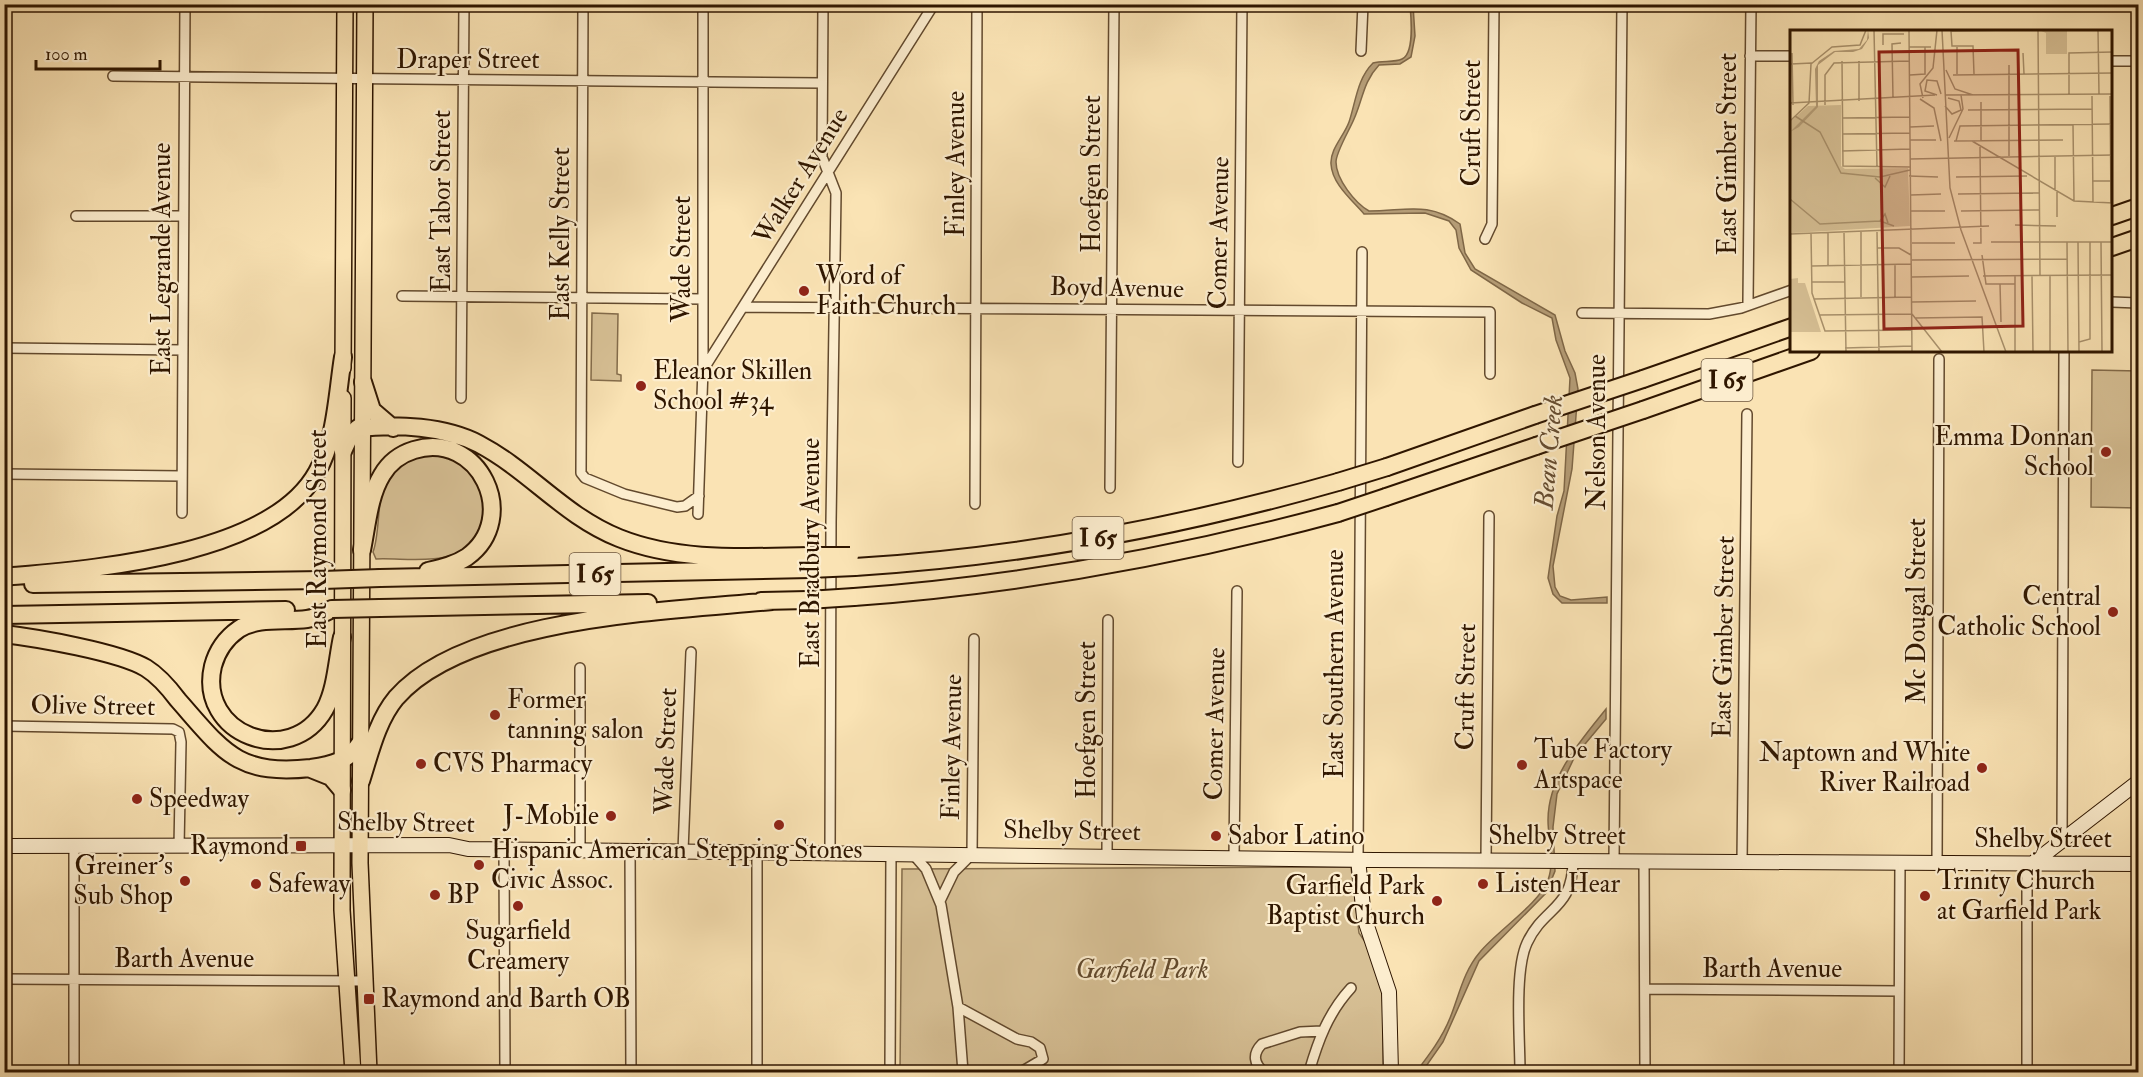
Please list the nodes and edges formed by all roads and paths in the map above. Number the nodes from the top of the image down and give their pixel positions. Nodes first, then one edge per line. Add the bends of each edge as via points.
1 (184, 4) edge
2 (345, 4) edge
3 (365, 4) edge
4 (464, 4) edge
5 (583, 4) edge
6 (703, 4) edge
7 (823, 4) edge
8 (934, 4) edge
9 (977, 4) edge
10 (1114, 4) edge
11 (1242, 4) edge
12 (1363, 4) edge
13 (1494, 4) edge
14 (1622, 4) edge
15 (1751, 4) edge
16 (1361, 51) dead end
17 (1750, 56) junction
18 (1790, 56) edge
19 (2113, 61) edge
20 (2139, 61) edge
21 (113, 76) dead end
22 (184, 77) junction
23 (345, 80) junction
24 (365, 80) junction
25 (463, 81) junction
26 (583, 82) junction
27 (703, 83) junction
28 (822, 83) junction
29 (829, 173) junction
30 (2139, 207) edge
31 (76, 216) dead end
32 (183, 216) junction
33 (2113, 216) edge
34 (2139, 238) edge
35 (1485, 239) dead end
36 (2113, 247) edge
37 (1362, 252) dead end
38 (1790, 291) edge
39 (402, 296) dead end
40 (462, 297) junction
41 (582, 298) junction
42 (703, 299) junction
43 (2113, 302) edge
44 (1748, 303) junction
45 (2139, 303) edge
46 (742, 307) junction
47 (834, 307) junction
48 (977, 308) junction
49 (1112, 310) junction
50 (1239, 311) junction
51 (1362, 311) junction
52 (1582, 313) dead end
53 (1618, 313) junction
54 (1790, 328) edge
55 (4, 348) edge
56 (183, 350) junction
57 (1808, 352) edge
58 (2064, 352) edge
59 (344, 357) junction
60 (1939, 359) dead end
61 (703, 370) junction
62 (1490, 374) dead end
63 (363, 382) junction
64 (462, 398) dead end
65 (1747, 414) dead end
66 (362, 428) junction
67 (393, 428) junction
68 (343, 451) junction
69 (1238, 462) dead end
70 (4, 474) edge
71 (182, 476) junction
72 (1110, 488) dead end
73 (699, 496) junction
74 (975, 504) dead end
75 (182, 513) dead end
76 (698, 514) dead end
77 (1489, 516) dead end
78 (362, 550) junction
79 (809, 563) junction
80 (4, 577) edge
81 (403, 577) junction
82 (4, 585) edge
83 (1237, 591) dead end
84 (772, 601) junction
85 (325, 611) junction
86 (4, 615) edge
87 (1108, 620) dead end
88 (4, 634) edge
89 (342, 637) junction
90 (974, 639) dead end
91 (691, 652) dead end
92 (580, 668) dead end
93 (4, 726) edge
94 (361, 742) junction
95 (342, 761) junction
96 (304, 768) junction
97 (361, 781) junction
98 (2139, 782) edge
99 (342, 790) junction
100 (2062, 840) junction
101 (361, 845) junction
102 (4, 846) edge
103 (342, 846) junction
104 (74, 847) junction
105 (179, 847) junction
106 (504, 849) junction
107 (580, 850) junction
108 (630, 850) junction
109 (683, 851) junction
110 (757, 852) junction
111 (830, 853) junction
112 (891, 853) junction
113 (912, 854) junction
114 (972, 854) junction
115 (1107, 856) junction
116 (1234, 857) junction
117 (1358, 859) junction
118 (1486, 860) junction
119 (1569, 860) junction
120 (1614, 861) junction
121 (1644, 861) junction
122 (1742, 861) junction
123 (1900, 862) junction
124 (1937, 863) junction
125 (2032, 863) junction
126 (2139, 864) edge
127 (939, 902) junction
128 (4, 979) edge
129 (75, 980) junction
130 (346, 981) junction
131 (364, 981) junction
132 (1351, 988) dead end
133 (1645, 989) junction
134 (1899, 991) junction
135 (958, 1007) junction
136 (1322, 1032) junction
137 (74, 1072) edge
138 (352, 1072) edge
139 (369, 1072) edge
140 (505, 1072) edge
141 (631, 1072) edge
142 (757, 1072) edge
143 (890, 1072) edge
144 (963, 1072) edge
145 (1021, 1072) edge
146 (1264, 1072) edge
147 (1309, 1072) edge
148 (1391, 1072) edge
149 (1520, 1072) edge
150 (1645, 1072) edge
151 (1899, 1072) edge
152 (2027, 1072) edge

1 - 22 street, East Legrande Avenue
2 - 23 main road, East Raymond Street
3 - 24 main road, East Raymond Street
4 - 25 street, East Tabor Street
5 - 26 street, East Kelly Street
6 - 27 street, Wade Street
7 - 28 street, East Bradbury Avenue
8 - 29 street, Walker Avenue
9 - 48 street, Finley Avenue
10 - 49 street, Hoefgen Street
11 - 50 street, Comer Avenue
12 - 16 street
13 - 35 street, Cruft Street via 1492,224
14 - 53 street, Nelson Avenue
15 - 17 street, East Gimber Street
17 - 18 street
17 - 44 street, East Gimber Street
19 - 20 street
21 - 22 street, Draper Street
22 - 23 street, Draper Street
22 - 32 street, East Legrande Avenue
23 - 24 street, Draper Street
23 - 59 main road, East Raymond Street
24 - 25 street, Draper Street
24 - 63 main road, East Raymond Street
25 - 26 street, Draper Street
25 - 40 street, East Tabor Street
26 - 27 street, Draper Street
26 - 41 street, East Kelly Street
27 - 28 street, Draper Street
27 - 42 street, Wade Street
28 - 29 street, East Bradbury Avenue via 822,157
29 - 46 street, Walker Avenue
29 - 47 street, East Bradbury Avenue via 836,193
30 - 33 highway
31 - 32 street
32 - 56 street, East Legrande Avenue
34 - 36 highway
37 - 51 street, East Southern Avenue
38 - 44 street
39 - 40 street
40 - 41 street
40 - 64 street, East Tabor Street
41 - 42 street
41 - 73 street, East Kelly Street via 580,464 585,478 634,497 677,507 686,506
42 - 61 street, Wade Street
43 - 45 street
44 - 53 street via 1709,314
46 - 47 street, Boyd Avenue
46 - 61 street, Walker Avenue
47 - 48 street, Boyd Avenue
47 - 111 street, East Bradbury Avenue
48 - 49 street, Boyd Avenue
48 - 74 street, Finley Avenue
49 - 50 street, Boyd Avenue
49 - 72 street, Hoefgen Street
50 - 51 street, Boyd Avenue
50 - 69 street, Comer Avenue
51 - 62 street, Boyd Avenue via 1490,312
51 - 117 street, East Southern Avenue
52 - 53 street
53 - 120 street, Nelson Avenue
54 - 79 highway, I 65, bridge via 1387,467 1187,520 968,558
55 - 56 street
56 - 71 street, East Legrande Avenue
57 - 84 highway, I 65, bridge via 1338,513 1238,539 1137,561 986,585
58 - 100 street
59 - 68 main road, East Raymond Street
59 - 80 highway via 323,460 308,487 276,515 213,542 159,557 93,569
60 - 124 street, Mc Dougal Street
61 - 73 street, Wade Street
63 - 66 main road, East Raymond Street
63 - 67 highway via 370,406
65 - 122 street, East Gimber Street
66 - 67 highway
66 - 68 highway via 350,436
66 - 78 main road, East Raymond Street
67 - 79 highway via 440,431 474,442 581,519 645,547 694,555
68 - 89 main road, East Raymond Street
70 - 71 street
71 - 75 street, East Legrande Avenue
73 - 76 street, Wade Street
77 - 118 street, Cruft Street
78 - 81 highway via 375,489 391,464 409,452 428,447 447,449 465,457 482,473 491,495 492,514 485,536 461,561
78 - 94 main road, East Raymond Street
79 - 81 highway, I 65
81 - 82 highway, I 65, bridge
83 - 116 street, Comer Avenue
84 - 85 highway, I 65, bridge
84 - 97 highway via 640,613 556,626 503,639 446,660 415,679 389,708
85 - 86 highway, I 65
85 - 89 highway via 309,619 255,622 228,638 214,661 211,683 214,700 226,720 243,733 264,740 286,739 306,730 327,703
87 - 115 street, Hoefgen Street
88 - 96 highway via 136,663 157,676 213,740 236,759 255,767
89 - 95 main road, East Raymond Street
90 - 114 street, Finley Avenue
91 - 109 street, Wade Street
92 - 107 street
93 - 105 street, Olive Street via 168,727 179,732
94 - 95 highway
94 - 97 main road, East Raymond Street
95 - 96 highway
95 - 99 main road, East Raymond Street
96 - 99 highway via 331,777
97 - 101 main road, East Raymond Street
98 - 100 main road
99 - 103 main road, East Raymond Street
100 - 125 main road
101 - 103 main road, Shelby Street
101 - 106 main road, Shelby Street
101 - 131 main road, East Raymond Street
102 - 104 main road, Shelby Street
103 - 105 main road, Shelby Street
103 - 130 main road, East Raymond Street
104 - 105 main road, Shelby Street
104 - 129 street
106 - 107 main road, Shelby Street
106 - 140 street
107 - 108 main road, Shelby Street
108 - 109 main road, Shelby Street
108 - 141 street
109 - 110 main road, Shelby Street
110 - 111 main road, Shelby Street
110 - 142 street
111 - 112 main road, Shelby Street
112 - 113 main road, Shelby Street
112 - 143 street
113 - 114 main road, Shelby Street
113 - 127 street via 926,869
114 - 115 main road, Shelby Street
114 - 127 street via 954,872
115 - 116 main road, Shelby Street
116 - 117 main road, Shelby Street
117 - 118 main road, Shelby Street
117 - 148 main road, East Southern Avenue via 1364,918 1389,992
118 - 119 main road, Shelby Street
119 - 120 main road, Shelby Street
119 - 149 street via 1572,881 1567,895 1535,929 1523,954
120 - 121 main road, Shelby Street
121 - 122 main road, Shelby Street
121 - 133 street
122 - 123 main road, Shelby Street
123 - 124 main road, Shelby Street
123 - 134 street
124 - 125 main road, Shelby Street
125 - 126 main road, Shelby Street
125 - 152 street via 2027,876
127 - 135 street
128 - 129 street, Barth Avenue
129 - 130 street, Barth Avenue
129 - 137 street
130 - 131 street, Barth Avenue
130 - 138 main road, East Raymond Street
131 - 139 main road, East Raymond Street
132 - 136 street
133 - 134 street, Barth Avenue
133 - 150 street
134 - 151 street
135 - 144 street
135 - 145 street via 1040,1048 1043,1059
136 - 146 street via 1300,1032 1262,1044 1255,1058
136 - 147 street

